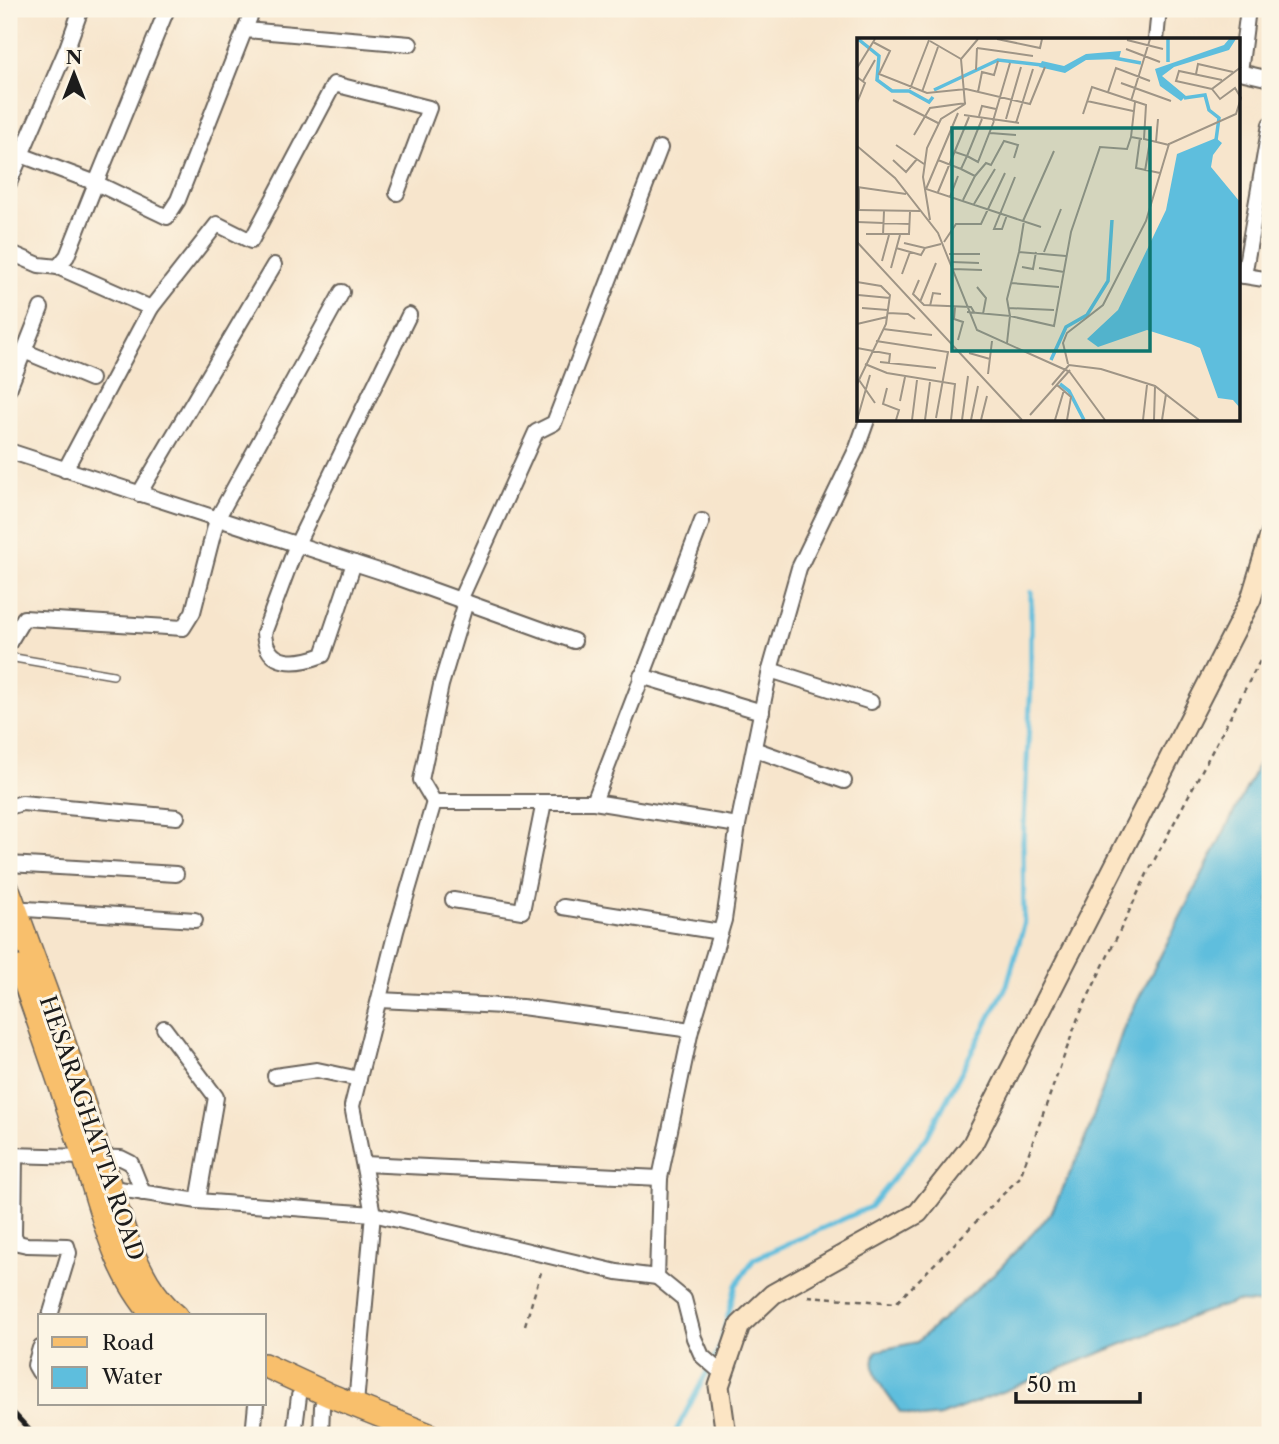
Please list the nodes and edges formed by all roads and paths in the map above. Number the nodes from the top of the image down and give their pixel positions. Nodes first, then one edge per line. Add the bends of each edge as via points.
1 (81, 9) edge
2 (167, 9) edge
3 (253, 9) edge
4 (1159, 9) edge
5 (1248, 9) edge
6 (245, 30) junction
7 (1156, 38) edge
8 (410, 44) dead end
9 (1240, 65) edge
10 (1240, 72) edge
11 (1270, 79) edge
12 (1270, 124) edge
13 (660, 148) dead end
14 (21, 155) junction
15 (9, 183) edge
16 (96, 183) junction
17 (397, 194) dead end
18 (9, 252) edge
19 (274, 265) dead end
20 (58, 267) junction
21 (1241, 276) edge
22 (1270, 280) edge
23 (342, 292) dead end
24 (41, 308) dead end
25 (150, 308) junction
26 (409, 315) dead end
27 (24, 351) junction
28 (91, 379) dead end
29 (9, 389) edge
30 (866, 422) edge
31 (9, 451) edge
32 (65, 470) junction
33 (139, 494) junction
34 (217, 519) junction
35 (702, 521) dead end
36 (1270, 536) edge
37 (297, 544) junction
38 (354, 563) junction
39 (463, 601) junction
40 (574, 641) dead end
41 (1270, 642) edge
42 (9, 643) edge
43 (9, 657) edge
44 (770, 670) junction
45 (113, 675) dead end
46 (641, 676) junction
47 (872, 702) dead end
48 (762, 712) junction
49 (754, 749) junction
50 (844, 781) dead end
51 (434, 802) junction
52 (544, 802) junction
53 (594, 802) junction
54 (9, 807) edge
55 (177, 817) dead end
56 (738, 825) junction
57 (9, 864) edge
58 (176, 874) dead end
59 (453, 900) dead end
60 (10, 902) edge
61 (562, 907) dead end
62 (195, 920) dead end
63 (720, 932) junction
64 (9, 933) edge
65 (379, 1000) junction
66 (164, 1028) dead end
67 (691, 1030) junction
68 (275, 1076) dead end
69 (359, 1079) junction
70 (12, 1155) edge
71 (93, 1156) junction
72 (363, 1164) junction
73 (660, 1178) junction
74 (103, 1187) junction
75 (143, 1192) junction
76 (198, 1201) junction
77 (373, 1214) junction
78 (546, 1256) junction
79 (657, 1278) junction
80 (773, 1294) junction
81 (51, 1314) edge
82 (152, 1314) edge
83 (173, 1314) edge
84 (525, 1325) dead end
85 (266, 1366) edge
86 (720, 1371) junction
87 (266, 1382) edge
88 (299, 1396) junction
89 (339, 1405) junction
90 (256, 1406) edge
91 (253, 1435) edge
92 (294, 1435) edge
93 (321, 1435) edge
94 (392, 1435) edge
95 (429, 1435) edge
96 (726, 1435) edge

1 - 14 street
2 - 16 street
3 - 6 street
4 - 7 street
5 - 9 street
6 - 8 street
6 - 16 street via 178,200 167,217
10 - 11 street
12 - 21 street
13 - 39 street via 554,423 537,432
14 - 15 street
14 - 16 street
16 - 20 street via 67,256
17 - 25 street via 429,108 334,85 251,242 217,225
18 - 20 street via 39,265
19 - 33 street
20 - 25 street
21 - 22 street
23 - 34 street
24 - 27 street
25 - 32 street
26 - 37 street
27 - 28 street
27 - 29 street
30 - 44 street via 799,568
31 - 32 street
32 - 33 street
33 - 34 street
34 - 37 street
34 - 42 street via 194,612 183,628 24,618
35 - 46 street
36 - 80 street via 1251,599 972,1145 918,1213
37 - 38 street
37 - 38 street via 264,633 270,652 284,662 305,662 323,655
38 - 39 street
39 - 40 street
39 - 51 street via 421,780
41 - 80 path via 1148,872 1078,1018 1020,1177 896,1303
43 - 45 lane
44 - 47 street
44 - 48 street
46 - 48 street
46 - 53 street
48 - 49 street
49 - 50 street
49 - 56 street
51 - 52 street
51 - 65 street
52 - 53 street
52 - 59 street via 522,911
53 - 56 street
54 - 55 street via 22,803
56 - 63 street
57 - 58 street
60 - 62 street
60 - 71 main road, HESARAGHATTA ROAD via 58,1025
61 - 63 street
63 - 67 street
64 - 71 main road
65 - 67 street via 522,1007
65 - 69 street
66 - 76 street via 216,1097
67 - 73 street
68 - 69 street via 317,1070
69 - 72 street via 352,1106
70 - 71 street
70 - 81 street via 14,1236 18,1243 67,1246 69,1253
71 - 74 main road
71 - 75 street via 131,1163
72 - 73 street
72 - 77 street
73 - 79 street
74 - 75 street
74 - 82 main road via 124,1273
74 - 83 main road, HESARAGHATTA ROAD via 142,1274
75 - 76 street
76 - 77 street
77 - 78 street
77 - 89 street
78 - 79 street
78 - 84 path
79 - 86 street via 684,1299 694,1338 705,1359
80 - 86 street via 740,1325
85 - 89 main road
86 - 96 street
87 - 88 main road
88 - 89 main road
88 - 92 street
89 - 93 street
89 - 94 main road
89 - 95 main road
90 - 91 street

